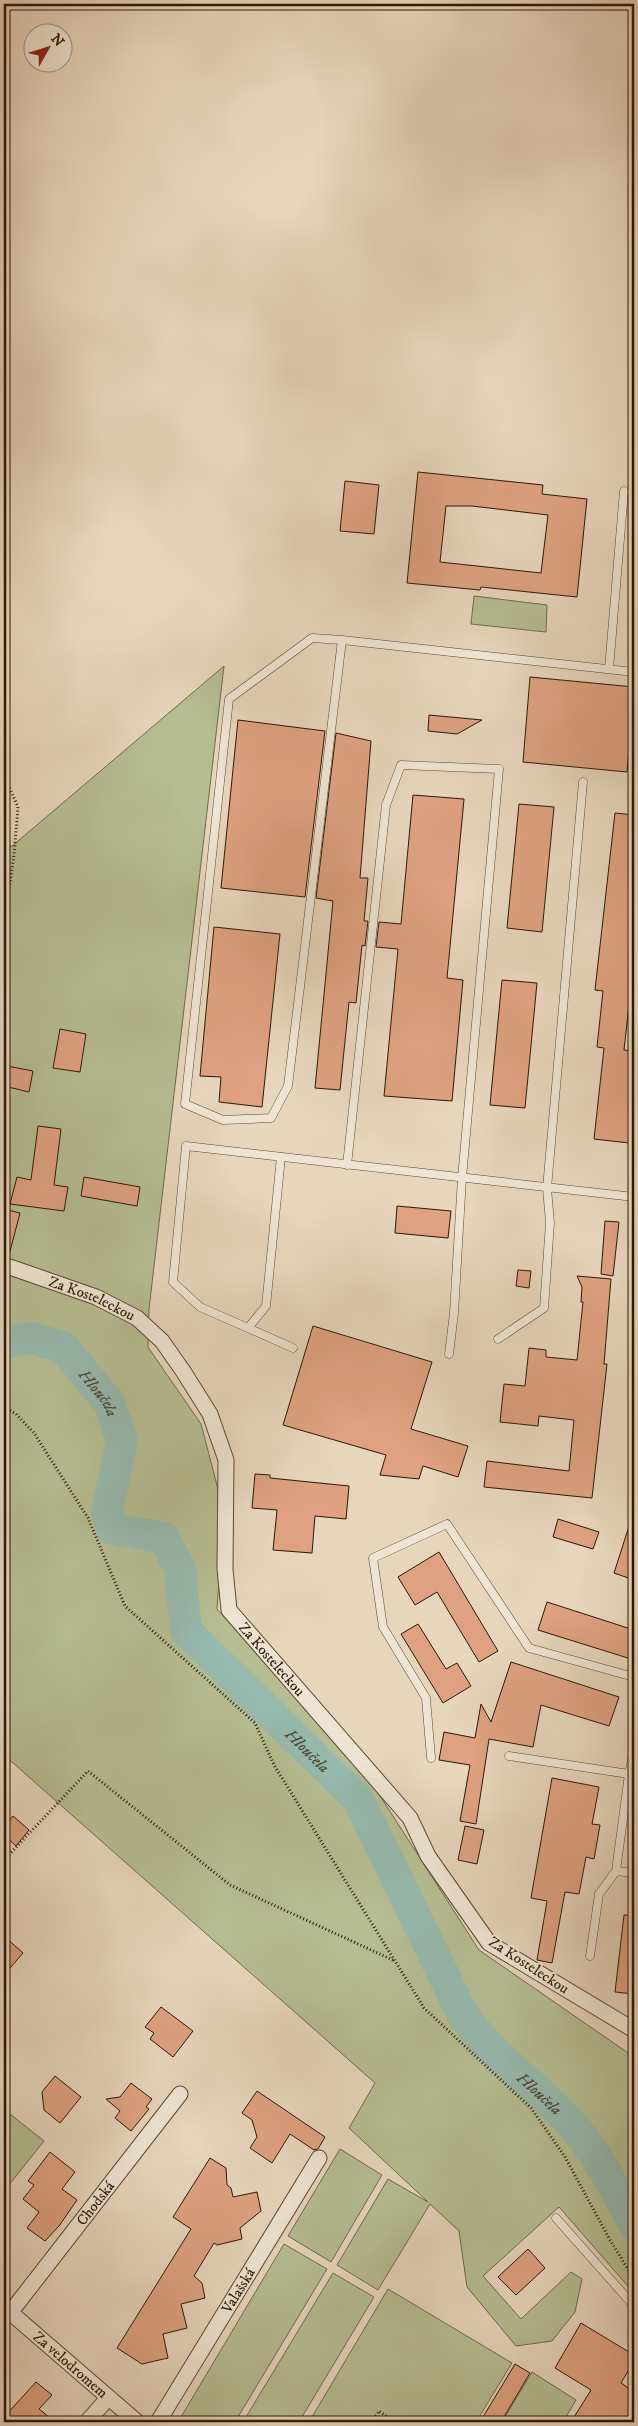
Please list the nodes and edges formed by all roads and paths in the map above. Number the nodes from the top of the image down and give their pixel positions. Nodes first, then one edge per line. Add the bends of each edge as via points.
1 (624, 491) dead end
2 (342, 640) junction
3 (609, 669) junction
4 (634, 672) edge
5 (4, 775) edge
6 (583, 782) dead end
7 (4, 922) edge
8 (281, 1157) junction
9 (347, 1165) junction
10 (462, 1178) junction
11 (546, 1188) junction
12 (634, 1197) edge
13 (4, 1265) edge
14 (248, 1328) junction
15 (498, 1338) dead end
16 (293, 1348) dead end
17 (449, 1354) dead end
18 (4, 1407) edge
19 (634, 1677) edge
20 (634, 1750) edge
21 (509, 1756) dead end
22 (431, 1758) dead end
23 (629, 1774) junction
24 (4, 1860) edge
25 (616, 1871) junction
26 (634, 1873) edge
27 (590, 1956) dead end
28 (395, 1961) junction
29 (634, 2030) edge
30 (180, 2094) dead end
31 (319, 2158) dead end
32 (556, 2218) dead end
33 (634, 2279) edge
34 (634, 2306) edge
35 (7, 2310) edge
36 (108, 2398) junction
37 (389, 2418) junction
38 (86, 2422) edge
39 (137, 2422) edge
40 (158, 2422) edge
41 (372, 2422) edge
42 (385, 2422) edge
43 (398, 2422) edge

1 - 3 lane
2 - 2 lane via 312,638 229,699 185,1104 223,1120 271,1118 288,1086
2 - 3 lane
3 - 4 lane
5 - 7 path via 18,806
6 - 11 lane
8 - 9 lane
8 - 14 lane via 266,1306
8 - 14 lane via 186,1146 172,1282 200,1307
9 - 10 lane
9 - 10 lane via 386,805 401,765 500,769
10 - 11 lane
10 - 17 lane
11 - 12 lane
11 - 15 lane via 550,1223 544,1308
13 - 29 street, Za Kosteleckou via 96,1297 136,1318 162,1341 210,1414 226,1460 229,1610 410,1818 428,1856 489,1943
14 - 16 lane
18 - 28 path via 16,1414 34,1433 88,1518 125,1606 255,1723 274,1765
19 - 22 lane via 529,1648 447,1524 373,1558 383,1627 426,1698
20 - 23 lane
21 - 23 lane
23 - 25 lane
24 - 28 path via 88,1771 230,1885
25 - 26 lane
25 - 27 lane via 598,1894
28 - 33 path via 424,2008 531,2108 565,2156
30 - 35 street, Chodská
31 - 40 street, Valašská
32 - 34 lane
35 - 36 street, Za velodromem
36 - 38 street
36 - 39 street, Za velodromem
37 - 41 path via 379,2411
37 - 42 path
37 - 43 path

